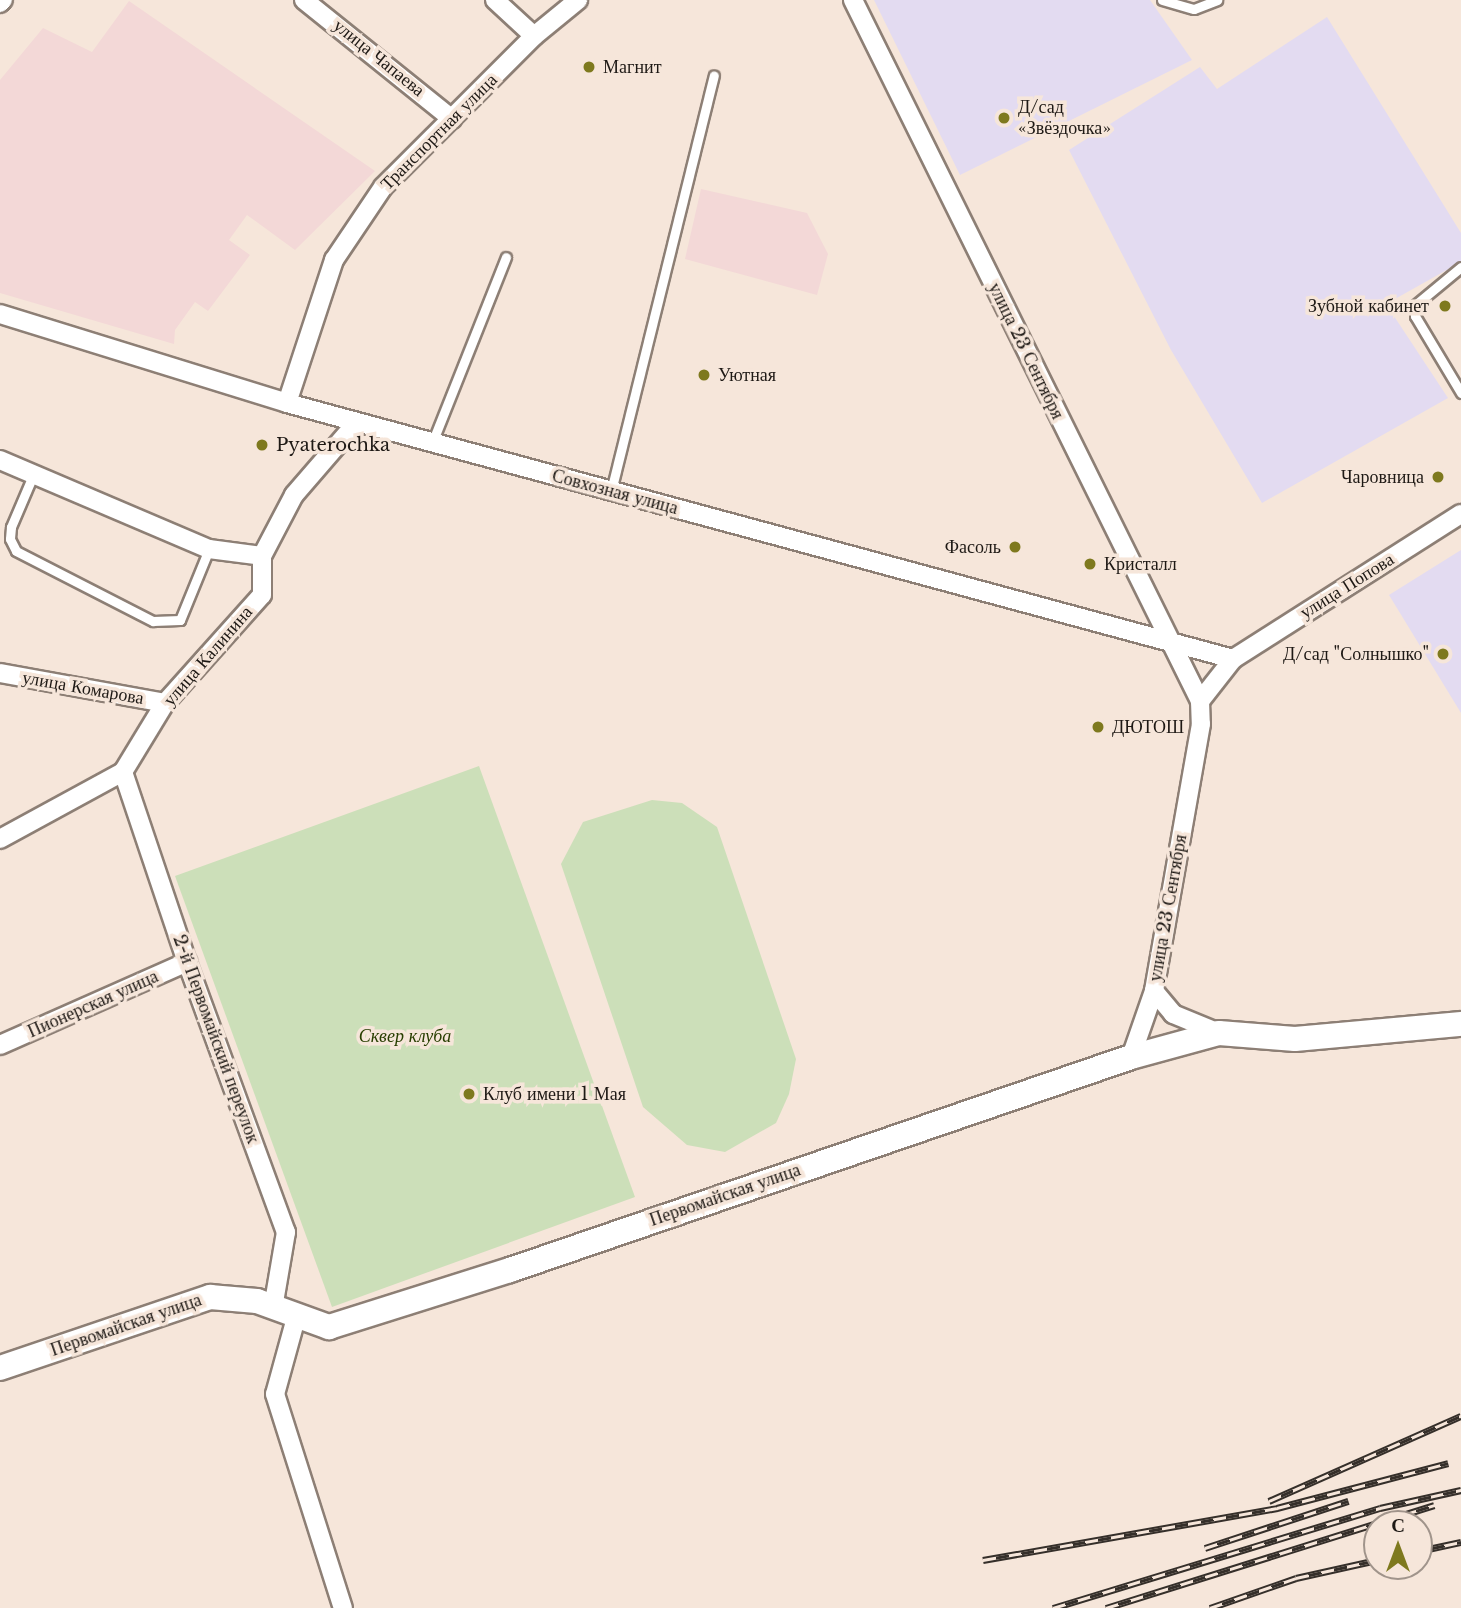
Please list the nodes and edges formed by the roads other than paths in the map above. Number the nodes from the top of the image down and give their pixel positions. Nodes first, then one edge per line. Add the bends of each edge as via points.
1 (304, 0) edge
2 (495, 0) edge
3 (578, 0) edge
4 (853, 0) edge
5 (1162, 0) edge
6 (1217, 0) edge
7 (534, 36) junction
8 (715, 76) dead end
9 (452, 119) junction
10 (506, 257) dead end
11 (1461, 267) edge
12 (0, 314) edge
13 (1461, 393) edge
14 (287, 403) junction
15 (357, 422) junction
16 (432, 443) junction
17 (0, 460) edge
18 (34, 473) junction
19 (611, 491) junction
20 (1461, 514) edge
21 (209, 549) junction
22 (262, 556) junction
23 (1170, 642) junction
24 (1233, 659) junction
25 (0, 673) edge
26 (1200, 701) junction
27 (165, 702) junction
28 (123, 772) junction
29 (0, 839) edge
30 (187, 962) junction
31 (1154, 991) junction
32 (1461, 1024) edge
33 (1219, 1033) junction
34 (0, 1045) edge
35 (1131, 1057) junction
36 (273, 1308) junction
37 (296, 1318) junction
38 (0, 1368) edge
39 (343, 1608) edge

1 - 9 street, улица Чапаева
2 - 7 street
3 - 7 street, Транспортная улица
4 - 23 street, улица 23 Сентября
5 - 6 lane via 1194,9
7 - 9 street, Транспортная улица
8 - 19 lane
9 - 14 street, Транспортная улица via 383,187 334,260
10 - 16 lane
11 - 13 lane via 1421,296 1415,316
12 - 14 street, Совхозная улица
14 - 15 street, Совхозная улица
15 - 16 street, Совхозная улица
15 - 22 street, улица Калинина via 294,495
16 - 19 street, Совхозная улица
17 - 18 street
18 - 21 street
18 - 21 lane via 11,527 16,551 153,621 180,620
19 - 23 street, Совхозная улица
20 - 24 street, улица Попова
21 - 22 street
22 - 27 street, улица Калинина via 262,595
23 - 24 street, Совхозная улица
23 - 26 street, улица 23 Сентября
24 - 26 street
25 - 27 street, улица Комарова
26 - 31 street, улица 23 Сентября via 1201,724
27 - 28 street, улица Калинина
28 - 29 street
28 - 30 street, 2-й Первомайский переулок
30 - 34 street, Пионерская улица
30 - 36 street, 2-й Первомайский переулок via 286,1232
31 - 33 street, улица 23 Сентября via 1172,1014
31 - 35 street, улица 23 Сентября
32 - 33 street, Первомайская улица via 1295,1038
33 - 35 street, Первомайская улица
35 - 37 street, Первомайская улица via 510,1270 328,1327
36 - 37 street, Первомайская улица
36 - 38 street, Первомайская улица via 257,1301 210,1297
37 - 39 street via 275,1394

